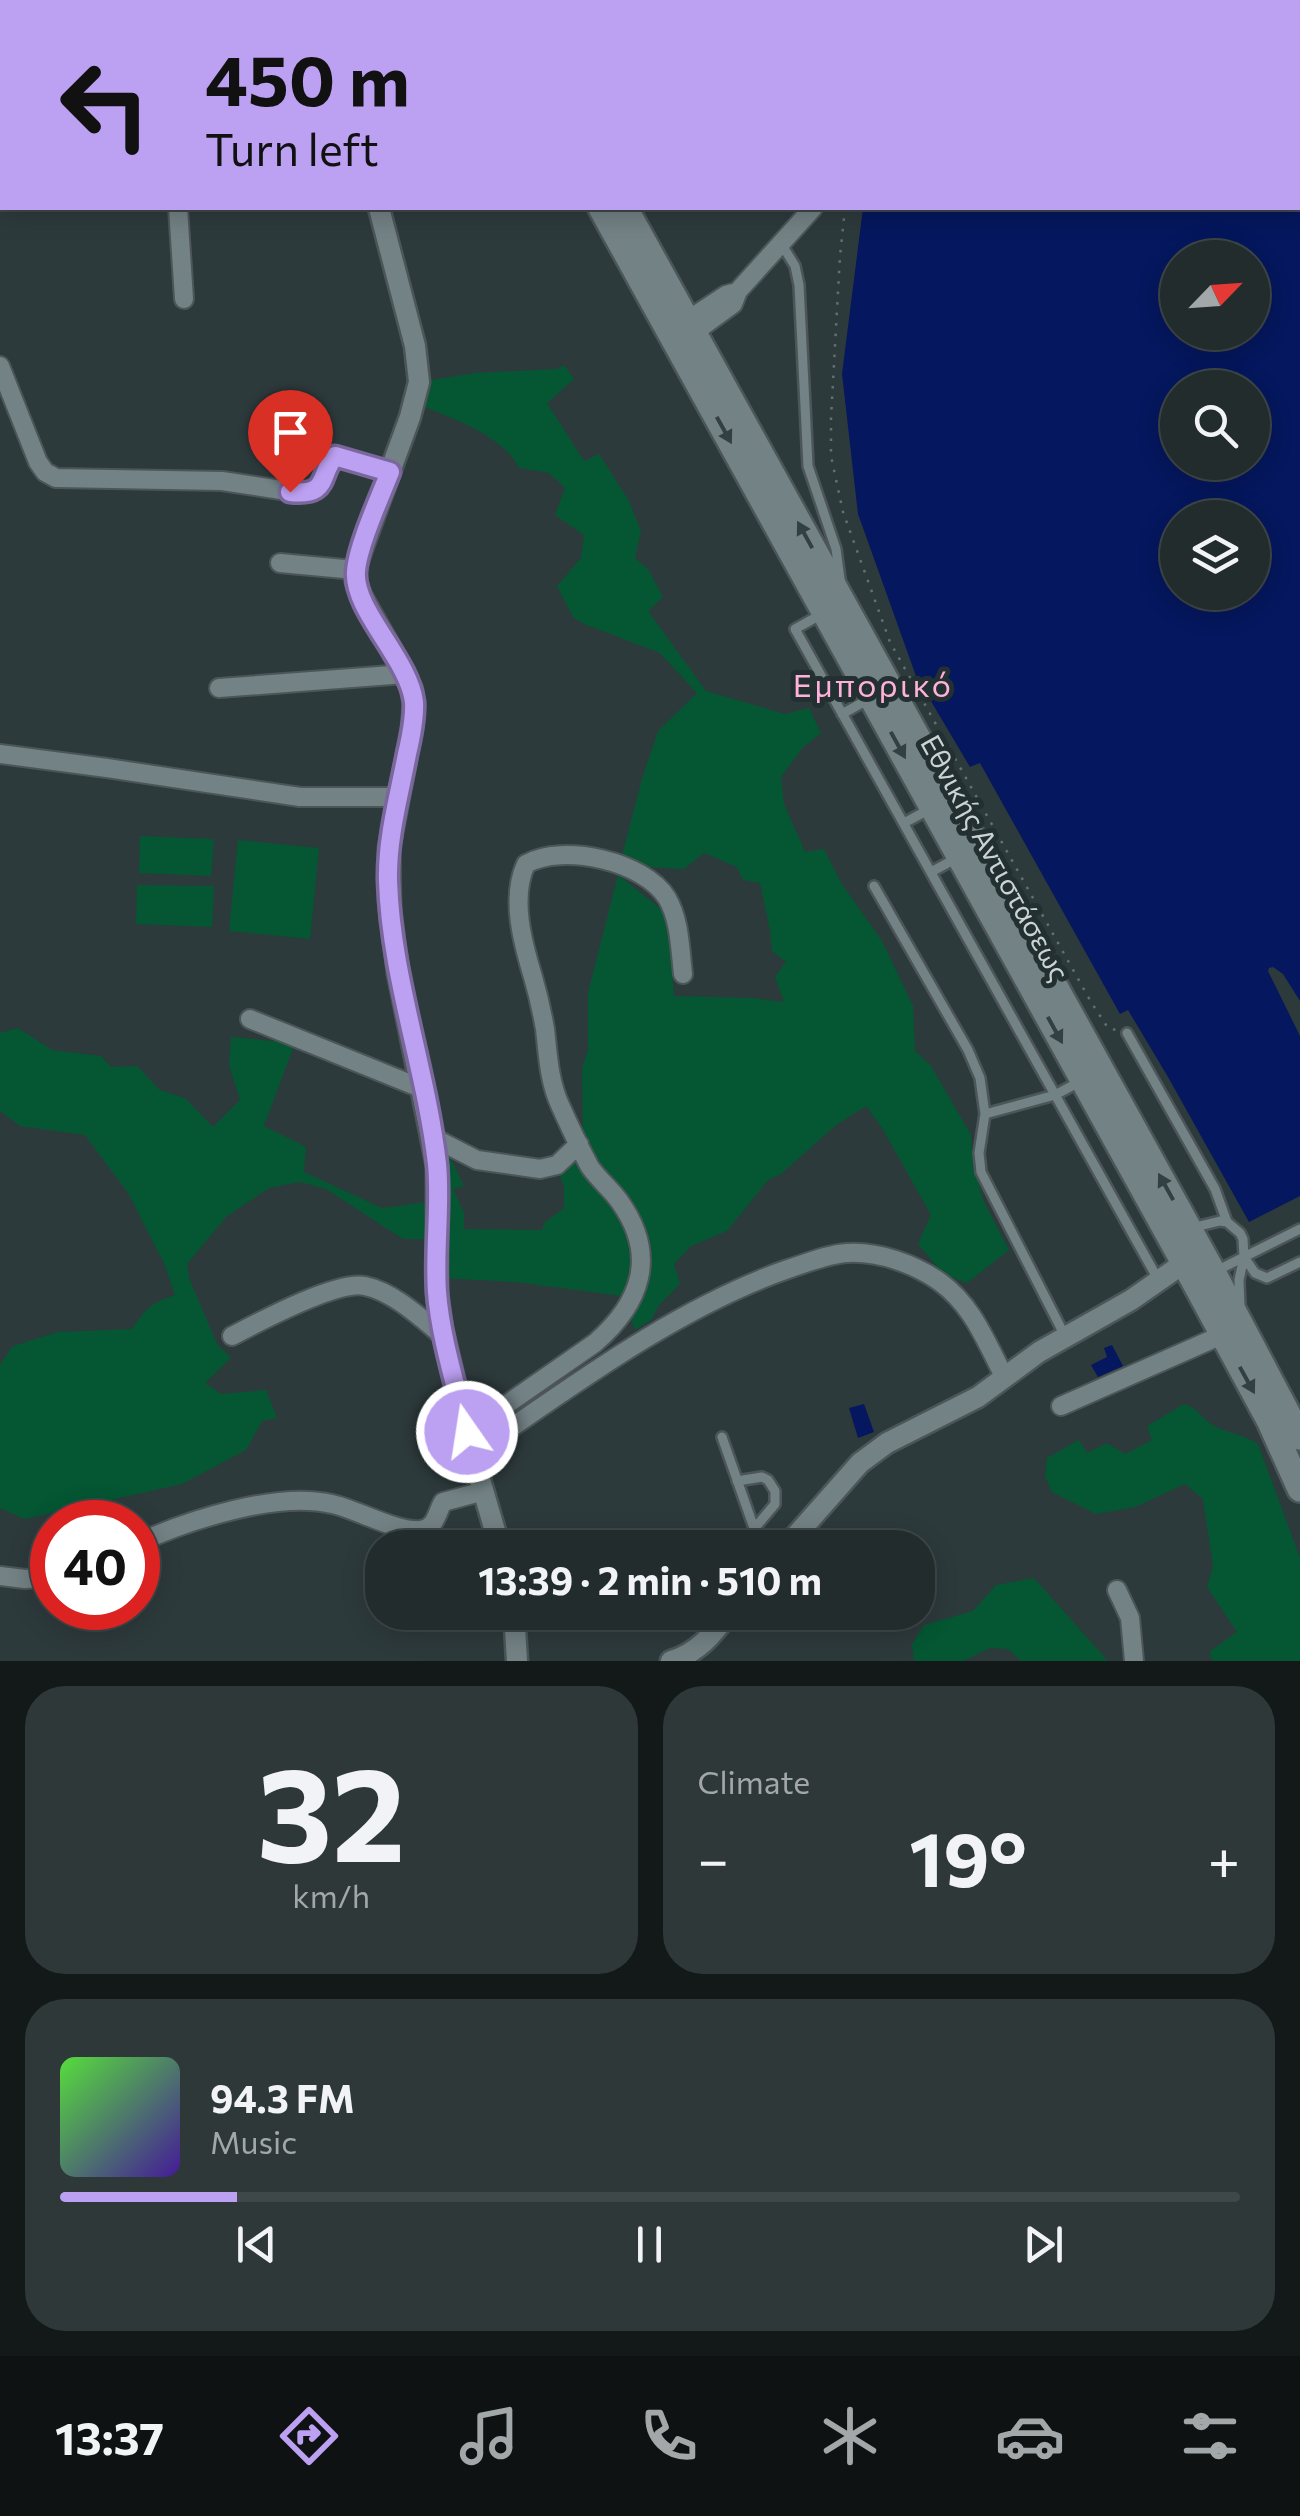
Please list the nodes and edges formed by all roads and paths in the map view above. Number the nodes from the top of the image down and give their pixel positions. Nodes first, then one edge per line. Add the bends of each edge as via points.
1 (178, 210) edge
2 (381, 210) edge
3 (602, 210) edge
4 (626, 210) edge
5 (811, 210) edge
6 (845, 210) edge
7 (782, 245) junction
8 (184, 299) dead end
9 (682, 333) junction
10 (0, 366) edge
11 (390, 472) junction
12 (280, 564) dead end
13 (356, 570) junction
14 (834, 607) junction
15 (406, 674) junction
16 (219, 688) dead end
17 (872, 698) junction
18 (842, 714) junction
19 (0, 754) edge
20 (398, 798) junction
21 (932, 807) junction
22 (904, 824) junction
23 (960, 856) junction
24 (931, 872) junction
25 (874, 886) dead end
26 (683, 974) dead end
27 (250, 1020) dead end
28 (1127, 1033) joint
29 (1083, 1080) junction
30 (423, 1090) junction
31 (1055, 1095) junction
32 (985, 1114) junction
33 (432, 1137) junction
34 (579, 1144) junction
35 (1227, 1222) junction
36 (1189, 1228) junction
37 (1300, 1229) edge
38 (1244, 1257) junction
39 (1300, 1262) edge
40 (1184, 1263) junction
41 (1213, 1272) junction
42 (1159, 1281) junction
43 (1233, 1332) junction
44 (232, 1336) dead end
45 (1065, 1336) junction
46 (444, 1337) junction
47 (1004, 1376) junction
48 (1061, 1406) dead end
49 (467, 1432) junction
50 (722, 1437) dead end
51 (1300, 1437) edge
52 (473, 1454) junction
53 (738, 1481) junction
54 (1300, 1489) edge
55 (484, 1491) junction
56 (754, 1529) joint
57 (495, 1530) edge
58 (800, 1530) edge
59 (160, 1533) edge
60 (0, 1576) edge
61 (30, 1579) edge
62 (1117, 1590) dead end
63 (515, 1630) edge
64 (715, 1630) edge
65 (517, 1661) edge
66 (671, 1661) edge
67 (1134, 1661) edge

1 - 8 street
2 - 11 street via 420,382
3 - 9 main road, Εθνικής Αντιστάσεως
4 - 9 main road, Εθνικής Αντιστάσεως
5 - 7 street
6 - 28 path via 831,437 843,512 899,659 1091,1002 1108,1028
7 - 9 street via 738,292
7 - 14 lane via 799,285 808,466 840,566
9 - 14 main road, Εθνικής Αντιστάσεως
10 - 11 street via 38,462 56,478 222,481 301,493 324,480 335,456
11 - 13 street
12 - 13 street
13 - 15 street via 361,596
14 - 17 main road, Εθνικής Αντιστάσεως
14 - 18 lane via 795,629
36 -> 14 main road, Εθνικής Αντιστάσεως
15 - 16 street
15 - 20 street via 414,706
17 - 18 lane
17 -> 21 main road, Εθνικής Αντιστάσεως
18 - 22 lane
19 - 20 street via 300,796
20 - 30 street via 389,848 390,909
21 - 22 lane
21 - 23 main road, Εθνικής Αντιστάσεως
22 - 24 lane
23 - 24 lane
23 -> 29 main road, Εθνικής Αντιστάσεως
24 - 31 lane
25 - 32 lane via 974,1063
26 - 34 street via 671,906 648,878 581,856 526,864 520,882 523,948 553,1086
27 - 30 street
28 - 35 lane
29 - 31 lane
29 - 40 main road, Εθνικής Αντιστάσεως
30 - 33 street
31 - 32 lane
31 - 42 lane
32 - 45 lane via 981,1172
33 - 34 street via 477,1160 549,1169
33 - 46 street
34 - 49 street via 630,1218 641,1252 636,1293 595,1344
35 - 36 lane
35 - 38 lane via 1240,1232
36 - 41 main road, Εθνικής Αντιστάσεως
37 - 38 lane
38 - 39 lane via 1263,1278
38 - 41 lane
38 - 43 lane
40 - 41 street
40 - 42 street
40 - 43 main road, Εθνικής Αντιστάσεως
41 - 43 main road, Εθνικής Αντιστάσεως
42 - 45 street
43 - 48 street
43 - 51 main road, Εθνικής Αντιστάσεως
43 -> 54 main road, Εθνικής Αντιστάσεως
44 - 46 street via 354,1284 382,1291
45 - 47 street
46 - 49 street
47 - 52 street via 972,1315 939,1281 901,1262 847,1253 765,1277 702,1306
47 - 58 street via 978,1397 873,1452
49 - 52 street
50 - 53 lane
52 - 55 street
53 - 56 lane
53 - 56 lane via 762,1477 775,1490 775,1504
55 - 57 street
55 - 59 street via 443,1502 424,1530 314,1502 250,1506
60 - 61 street
62 - 67 street via 1130,1618
63 - 65 street
64 - 66 street

